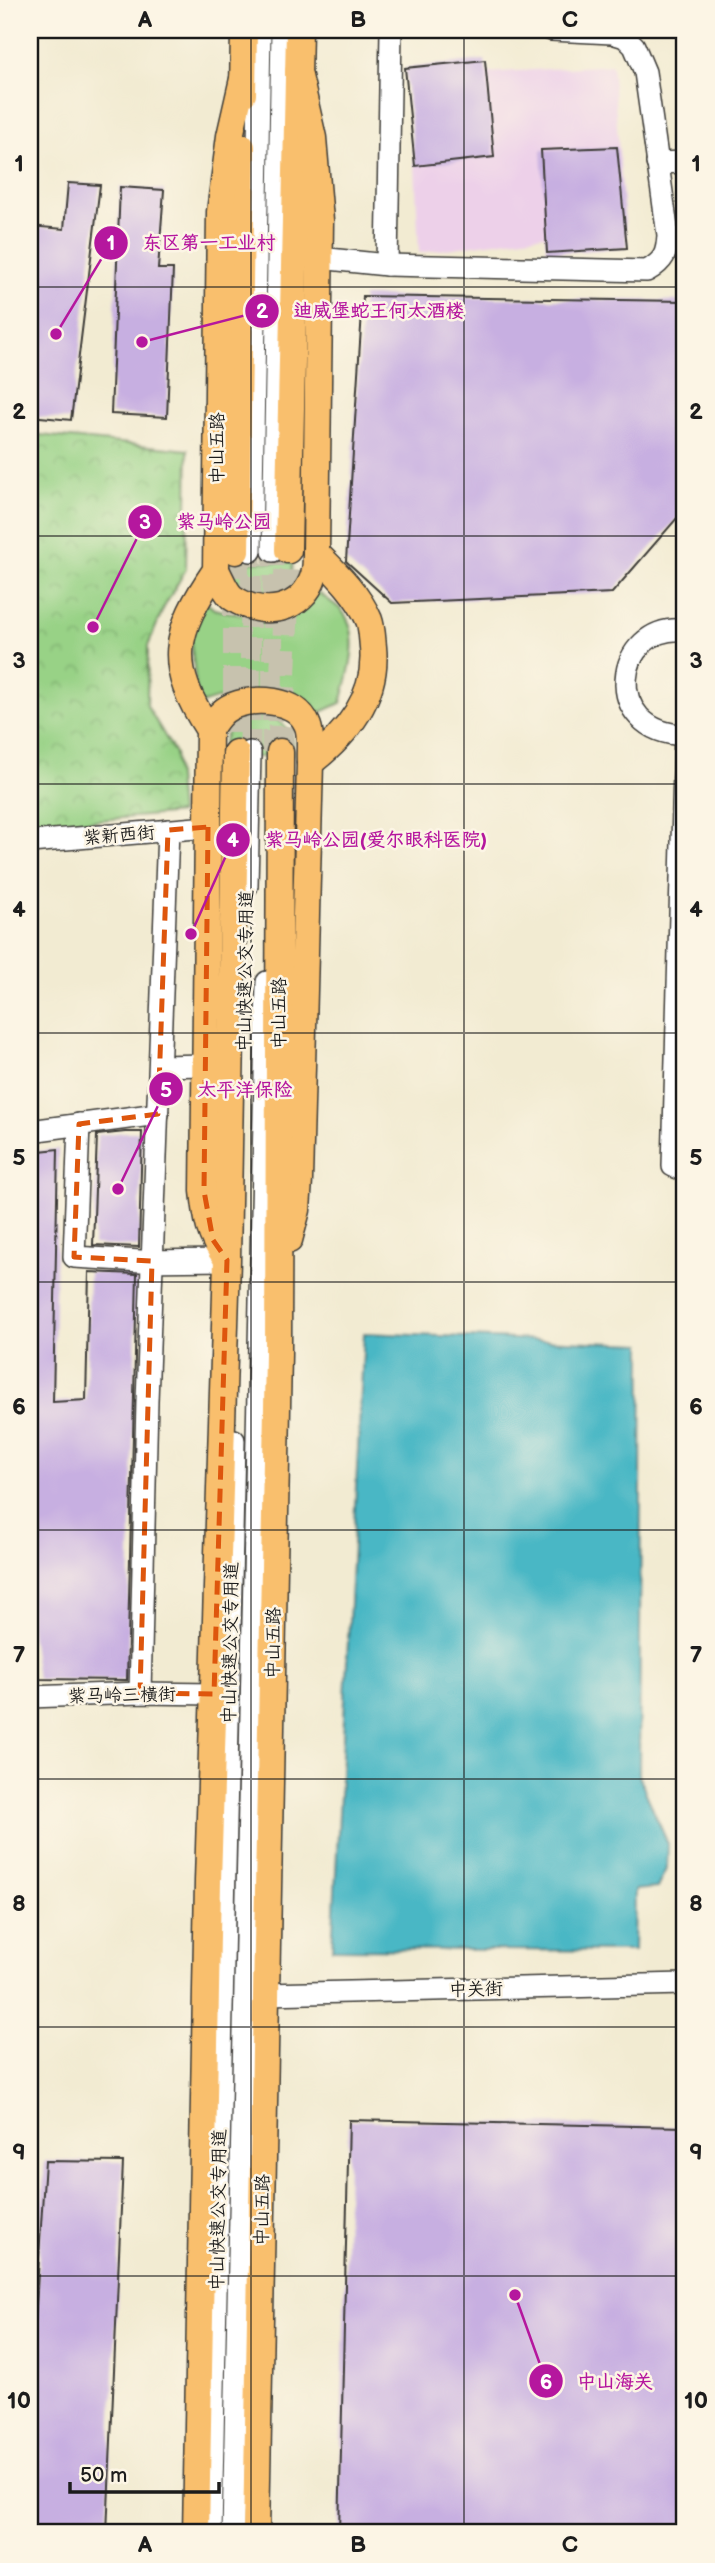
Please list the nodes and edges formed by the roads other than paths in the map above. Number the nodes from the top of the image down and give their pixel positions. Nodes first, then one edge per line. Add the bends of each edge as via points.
1 (244, 30) edge
2 (260, 30) edge
3 (282, 30) edge
4 (299, 30) edge
5 (391, 30) edge
6 (551, 30) edge
7 (298, 72) junction
8 (243, 79) junction
9 (685, 162) edge
10 (657, 163) junction
11 (319, 258) junction
12 (387, 265) junction
13 (243, 551) joint
14 (280, 551) joint
15 (316, 553) junction
16 (216, 570) junction
17 (685, 630) edge
18 (209, 730) junction
19 (685, 735) edge
20 (276, 752) joint
21 (243, 753) joint
22 (310, 763) junction
23 (208, 827) junction
24 (168, 831) junction
25 (30, 842) edge
26 (205, 1065) junction
27 (160, 1066) junction
28 (158, 1114) junction
29 (79, 1124) junction
30 (30, 1131) edge
31 (685, 1171) edge
32 (227, 1260) junction
33 (279, 1264) junction
34 (31, 1691) edge
35 (140, 1693) junction
36 (214, 1694) junction
37 (685, 1984) edge
38 (266, 1994) junction
39 (196, 2533) edge
40 (211, 2533) edge
41 (233, 2533) edge
42 (256, 2533) edge

1 - 8 main road, 中山五路
2 - 13 street
3 - 14 street
4 - 7 main road
5 - 12 street
6 - 10 street via 612,33 634,46 645,72
7 - 11 main road via 318,178
7 - 14 main road
8 - 13 main road, 中山五路
8 - 16 main road, 中山五路 via 220,212
9 - 10 street
10 - 12 street via 667,251 662,262 647,271
11 - 12 street
11 - 15 main road
15 - 16 main road via 314,575 306,592 294,604 274,611 253,608 231,597
15 - 22 main road via 352,592 370,622 374,660 356,718
16 - 18 main road, 中山五路 via 185,627 179,650 181,677
17 - 19 street via 657,633 643,643 632,656 626,688 630,704 646,724 668,734
18 - 22 main road via 232,706 276,702 296,710 308,725
18 - 23 main road
19 - 31 street via 673,1166
20 - 33 main road, 中山五路
20 - 41 street, 中山快速公交专用道
21 - 32 main road
21 - 40 street, 中山快速公交专用道
22 - 33 main road via 299,1180 293,1231
23 - 24 street, 紫新西街
23 - 26 main road
24 - 25 street, 紫新西街
24 - 27 street
26 - 27 street
26 - 32 main road via 207,1220 213,1240
27 - 28 street
28 - 29 street
28 - 35 street
29 - 30 street
29 - 32 street via 74,1257
32 - 36 main road
33 - 38 main road, 中山五路
34 - 35 street, 紫马岭三横街
35 - 36 street, 紫马岭三横街
36 - 39 main road
37 - 38 street, 中关街
38 - 42 main road, 中山五路

